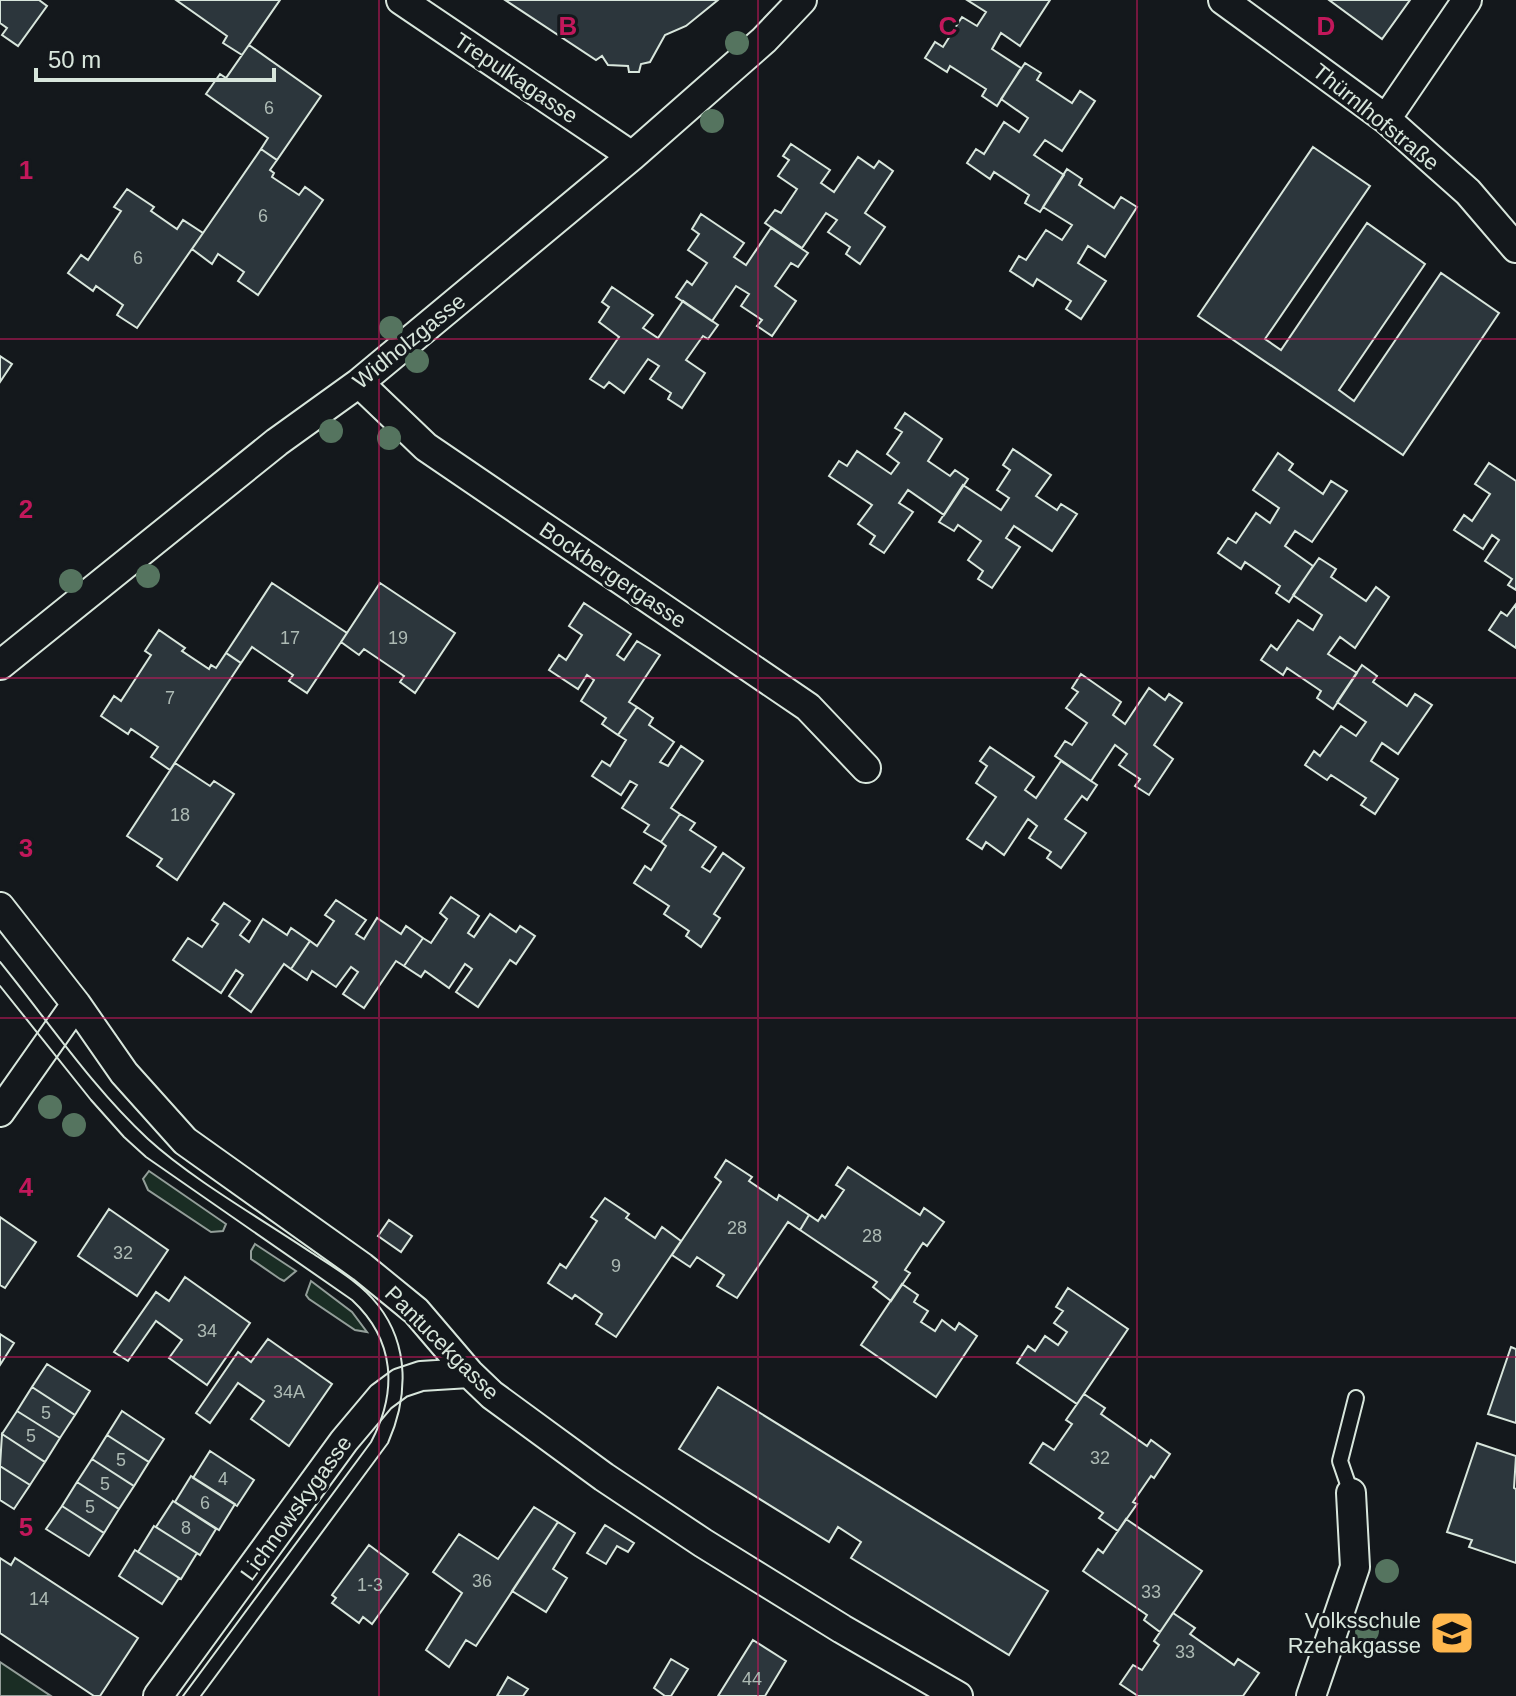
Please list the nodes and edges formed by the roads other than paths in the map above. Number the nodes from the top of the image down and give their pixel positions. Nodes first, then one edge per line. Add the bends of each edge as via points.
1 (401, 0) edge
2 (802, 0) edge
3 (1223, 0) edge
4 (1467, 0) edge
5 (1386, 119) junction
6 (632, 156) junction
7 (1516, 248) edge
8 (359, 383) junction
9 (0, 665) edge
10 (866, 768) dead end
11 (0, 907) edge
12 (76, 1004) junction
13 (0, 1112) edge
14 (469, 1373) junction
15 (1356, 1398) dead end
16 (1351, 1493) joint
17 (158, 1696) edge
18 (958, 1696) edge
19 (1311, 1696) edge

1 - 6 street, Trepulkagasse
2 - 6 street, Widholzgasse
3 - 5 street, Thürnlhofstraße
4 - 5 street
5 - 7 street, Thürnlhofstraße via 1468,192
6 - 8 street, Widholzgasse
8 - 9 street, Widholzgasse via 277,442
8 - 10 street, Bockbergergasse via 426,447 808,707
11 - 12 street, Pantucekgasse
12 - 13 street
12 - 14 street, Pantucekgasse via 124,1073 185,1141 416,1311
14 - 17 street, Lichnowskygasse via 421,1376 381,1397
14 - 18 street, Pantucekgasse via 492,1395 703,1543
15 - 16 lane via 1340,1461
16 - 19 street via 1355,1567

